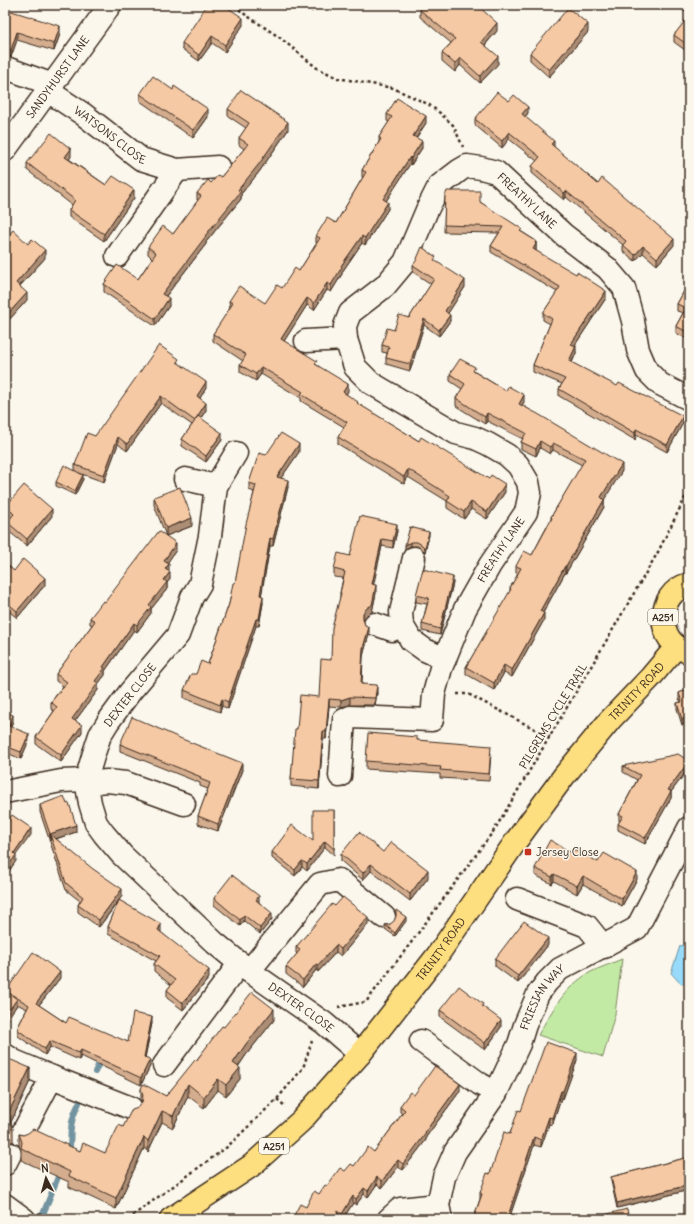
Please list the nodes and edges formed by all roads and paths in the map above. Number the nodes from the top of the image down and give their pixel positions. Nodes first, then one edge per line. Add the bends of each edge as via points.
1 (110, 5) edge
2 (235, 5) edge
3 (9, 69) dead end
4 (50, 88) junction
5 (5, 150) edge
6 (464, 150) dead end
7 (218, 167) dead end
8 (177, 170) junction
9 (117, 256) dead end
10 (346, 339) junction
11 (306, 341) dead end
12 (689, 399) edge
13 (236, 453) dead end
14 (185, 479) dead end
15 (216, 486) junction
16 (689, 490) edge
17 (414, 558) dead end
18 (689, 584) edge
19 (375, 624) dead end
20 (402, 626) junction
21 (683, 649) edge
22 (445, 659) junction
23 (434, 694) junction
24 (550, 737) junction
25 (340, 776) dead end
26 (87, 781) junction
27 (5, 792) edge
28 (184, 804) dead end
29 (689, 828) edge
30 (517, 899) dead end
31 (384, 917) dead end
32 (604, 947) junction
33 (245, 967) junction
34 (334, 1011) dead end
35 (313, 1037) dead end
36 (421, 1041) dead end
37 (360, 1054) junction
38 (5, 1055) edge
39 (164, 1065) dead end
40 (60, 1080) junction
41 (496, 1092) junction
42 (131, 1108) edge
43 (22, 1134) edge
44 (5, 1205) edge
45 (439, 1212) edge
46 (689, 1217) edge
47 (24, 1219) edge
48 (128, 1219) edge
49 (171, 1219) edge
50 (389, 1219) edge
51 (682, 1219) edge

1 - 4 street, SANDYHURST LANE
2 - 6 path via 318,68 338,78 393,88 428,104 453,125
3 - 4 street, WATSONS CLOSE
4 - 5 street, SANDYHURST LANE
4 - 8 street, WATSONS CLOSE via 141,159
7 - 8 street, WATSONS CLOSE
8 - 9 street
10 - 11 street
10 - 12 street, FREATHY LANE via 345,326 350,313 386,286 405,262 440,186 467,166 481,168 496,172 564,234 607,268 624,288 638,350 647,372 660,384
10 - 22 street, FREATHY LANE via 355,367 371,383 456,433 475,438 506,455 518,465 528,482 530,493 526,512 490,565 465,609
13 - 15 street, DEXTER CLOSE
14 - 15 street
15 - 26 street, DEXTER CLOSE via 210,536 200,584 192,597 178,635 108,722 100,735
16 - 24 path, PILGRIMS CYCLE TRAIL via 658,552
17 - 20 street via 401,612
18 - 21 main road, TRINITY ROAD / A251 via 669,598 663,618 669,638
19 - 20 street via 392,630
20 - 22 street via 411,640
21 - 37 main road, TRINITY ROAD / A251 via 650,678 610,720 564,776 437,956
22 - 23 street, FREATHY LANE
23 - 24 path via 468,694
23 - 25 street, FREATHY LANE via 432,720 344,720
24 - 34 path, PILGRIMS CYCLE TRAIL via 495,828 366,1002 337,1007
26 - 27 street via 61,781
26 - 28 street via 126,783
26 - 33 street, DEXTER CLOSE via 96,823 117,850 215,943
29 - 32 street, FRIESIAN WAY via 637,928
30 - 32 street via 587,926
31 - 33 street via 339,880 320,884
32 - 41 street, FRIESIAN WAY via 560,970 538,994 519,1044
33 - 37 street, DEXTER CLOSE via 324,1023
33 - 39 street
35 - 48 path via 303,1068 277,1099 226,1147
36 - 41 street via 480,1084
37 - 49 main road, TRINITY ROAD / A251 via 301,1121 252,1166
38 - 40 street
40 - 42 street
40 - 43 street
41 - 45 street, FRIESIAN WAY via 455,1152 444,1177
44 - 47 street
45 - 50 street, FRIESIAN WAY via 400,1209
46 - 51 path

